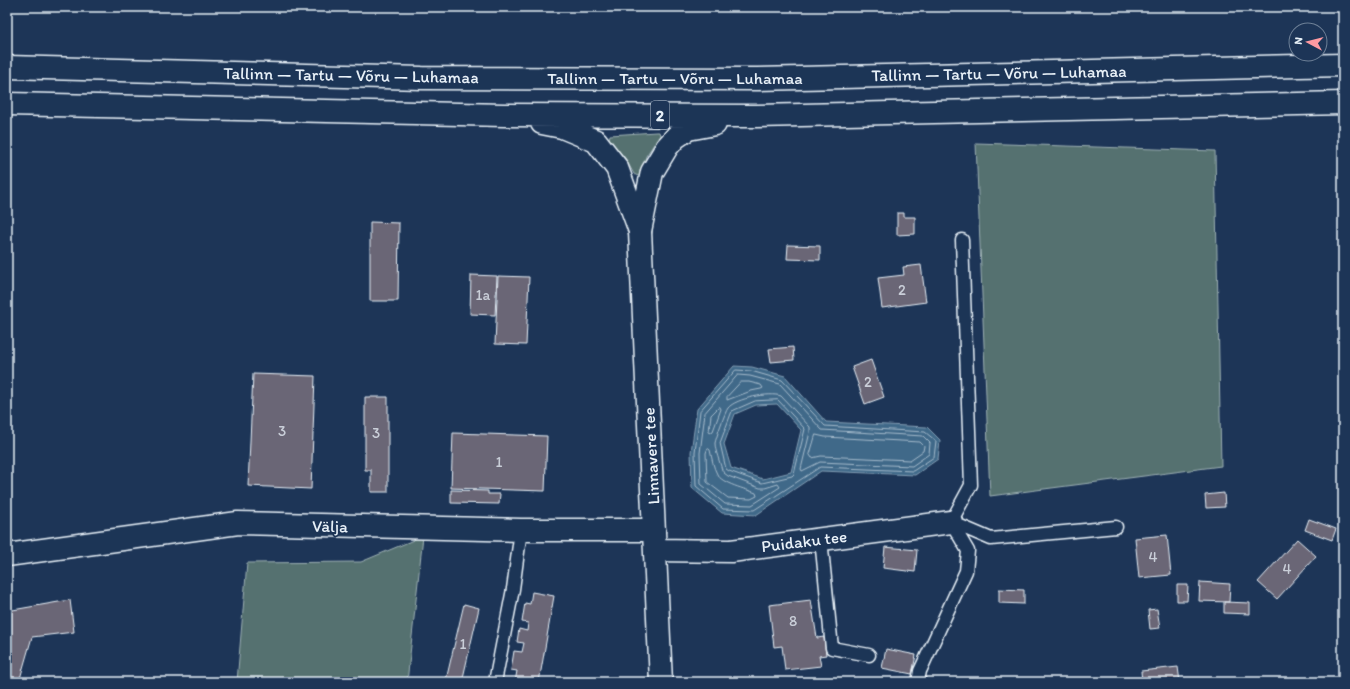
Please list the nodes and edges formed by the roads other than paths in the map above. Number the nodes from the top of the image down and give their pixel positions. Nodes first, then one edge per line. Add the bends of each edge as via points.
1 (1343, 65) edge
2 (7, 67) edge
3 (1343, 103) edge
4 (7, 104) edge
5 (504, 115) junction
6 (756, 116) junction
7 (640, 231) junction
8 (962, 240) dead end
9 (951, 522) junction
10 (1116, 528) dead end
11 (521, 530) junction
12 (821, 539) junction
13 (655, 540) junction
14 (7, 555) edge
15 (869, 655) dead end
16 (495, 682) edge
17 (661, 682) edge
18 (918, 682) edge

1 - 2 main road, Tallinn — Tartu — Võru — Luhamaa / 2 via 757,79 422,78
3 - 6 main road, 2
4 - 5 main road, 2
5 - 6 main road, 2
5 - 7 main road via 562,128 596,141 617,168
6 - 7 main road via 688,129 676,137 652,172
7 - 13 main road, Linnavere tee
8 - 9 lane via 971,485
9 - 10 lane via 990,539
9 - 12 main road, Puidaku tee
9 - 18 lane via 968,551 966,571 944,615 920,671
11 - 13 main road, Välja
11 - 14 main road, Välja via 238,523
11 - 16 lane via 513,589
12 - 13 main road, Puidaku tee via 731,551
12 - 15 lane via 832,648
13 - 17 main road, Linnavere tee

